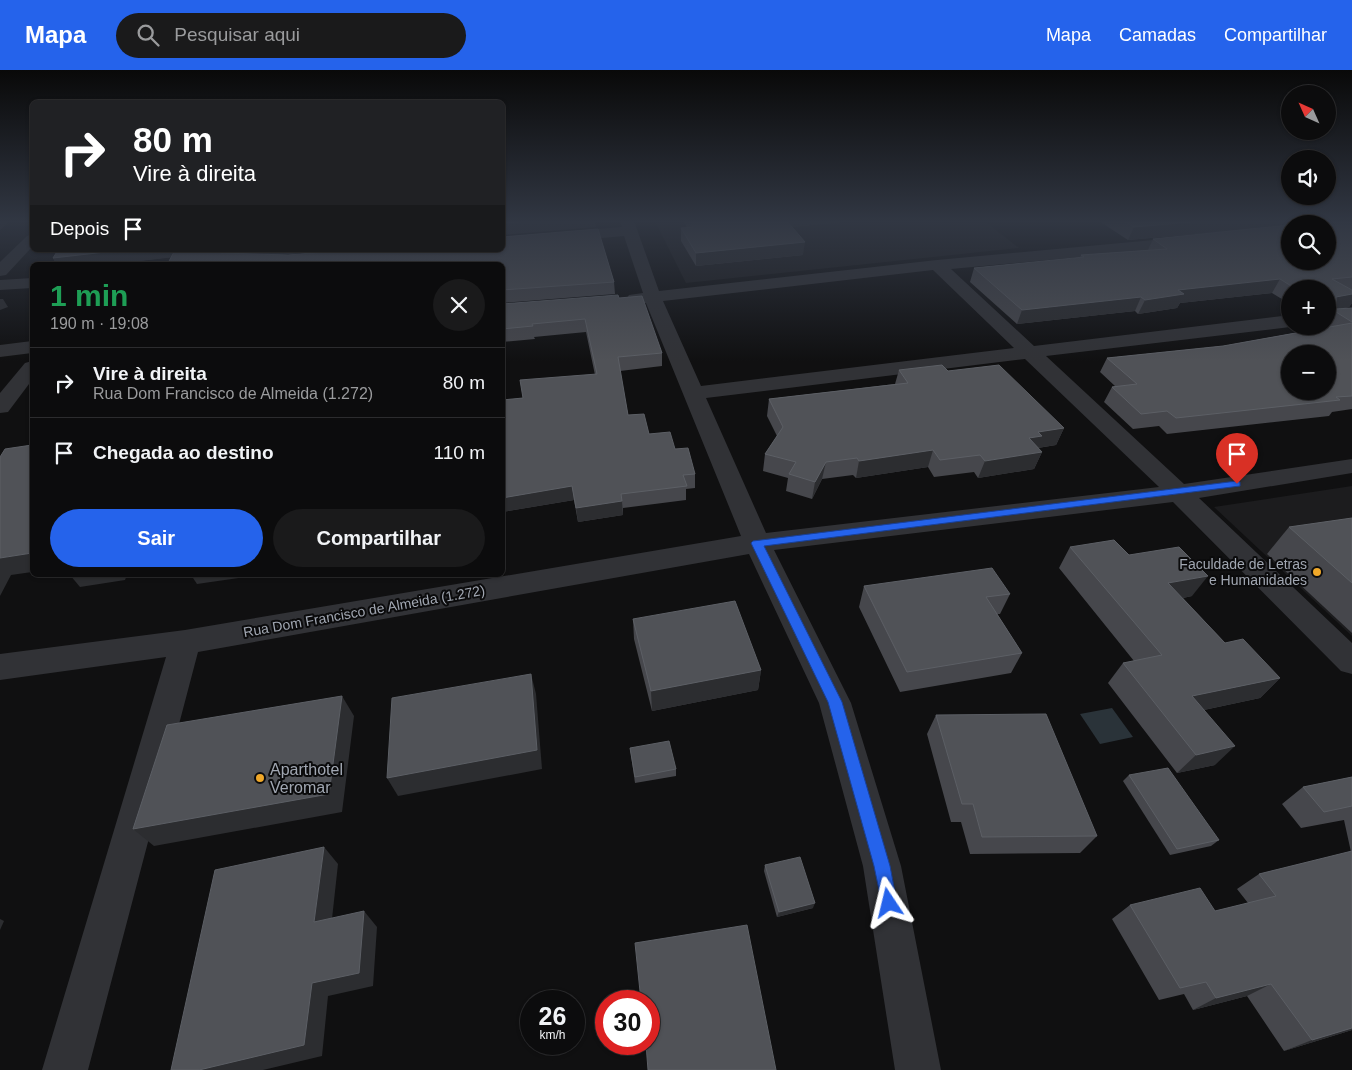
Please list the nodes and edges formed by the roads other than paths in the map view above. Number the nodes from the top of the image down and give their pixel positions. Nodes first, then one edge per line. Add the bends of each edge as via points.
1 (642, 268) edge
2 (914, 268) edge
3 (940, 268) edge
4 (30, 282) edge
5 (0, 285) edge
6 (653, 298) junction
7 (615, 301) edge
8 (1281, 322) edge
9 (30, 347) edge
10 (0, 351) edge
11 (1028, 351) junction
12 (30, 370) edge
13 (693, 394) junction
14 (0, 407) edge
15 (1352, 466) edge
16 (1179, 493) junction
17 (757, 543) junction
18 (185, 642) junction
19 (1352, 662) edge
20 (0, 667) edge
21 (65, 1070) edge
22 (918, 1070) edge

1 - 6 street
2 - 6 street
3 - 11 street
4 - 5 street
6 - 7 street
6 - 13 street
8 - 11 street
9 - 10 street
11 - 13 street
11 - 16 street
12 - 14 street
13 - 17 street
15 - 16 street, Rua Dom Francisco de Almeida (1.272)
16 - 17 street, Rua Dom Francisco de Almeida (1.272)
16 - 19 street
17 - 18 street, Rua Dom Francisco de Almeida (1.272)
17 - 22 street via 835,702 882,866
18 - 20 street, Rua Dom Francisco de Almeida (1.272)
18 - 21 street

